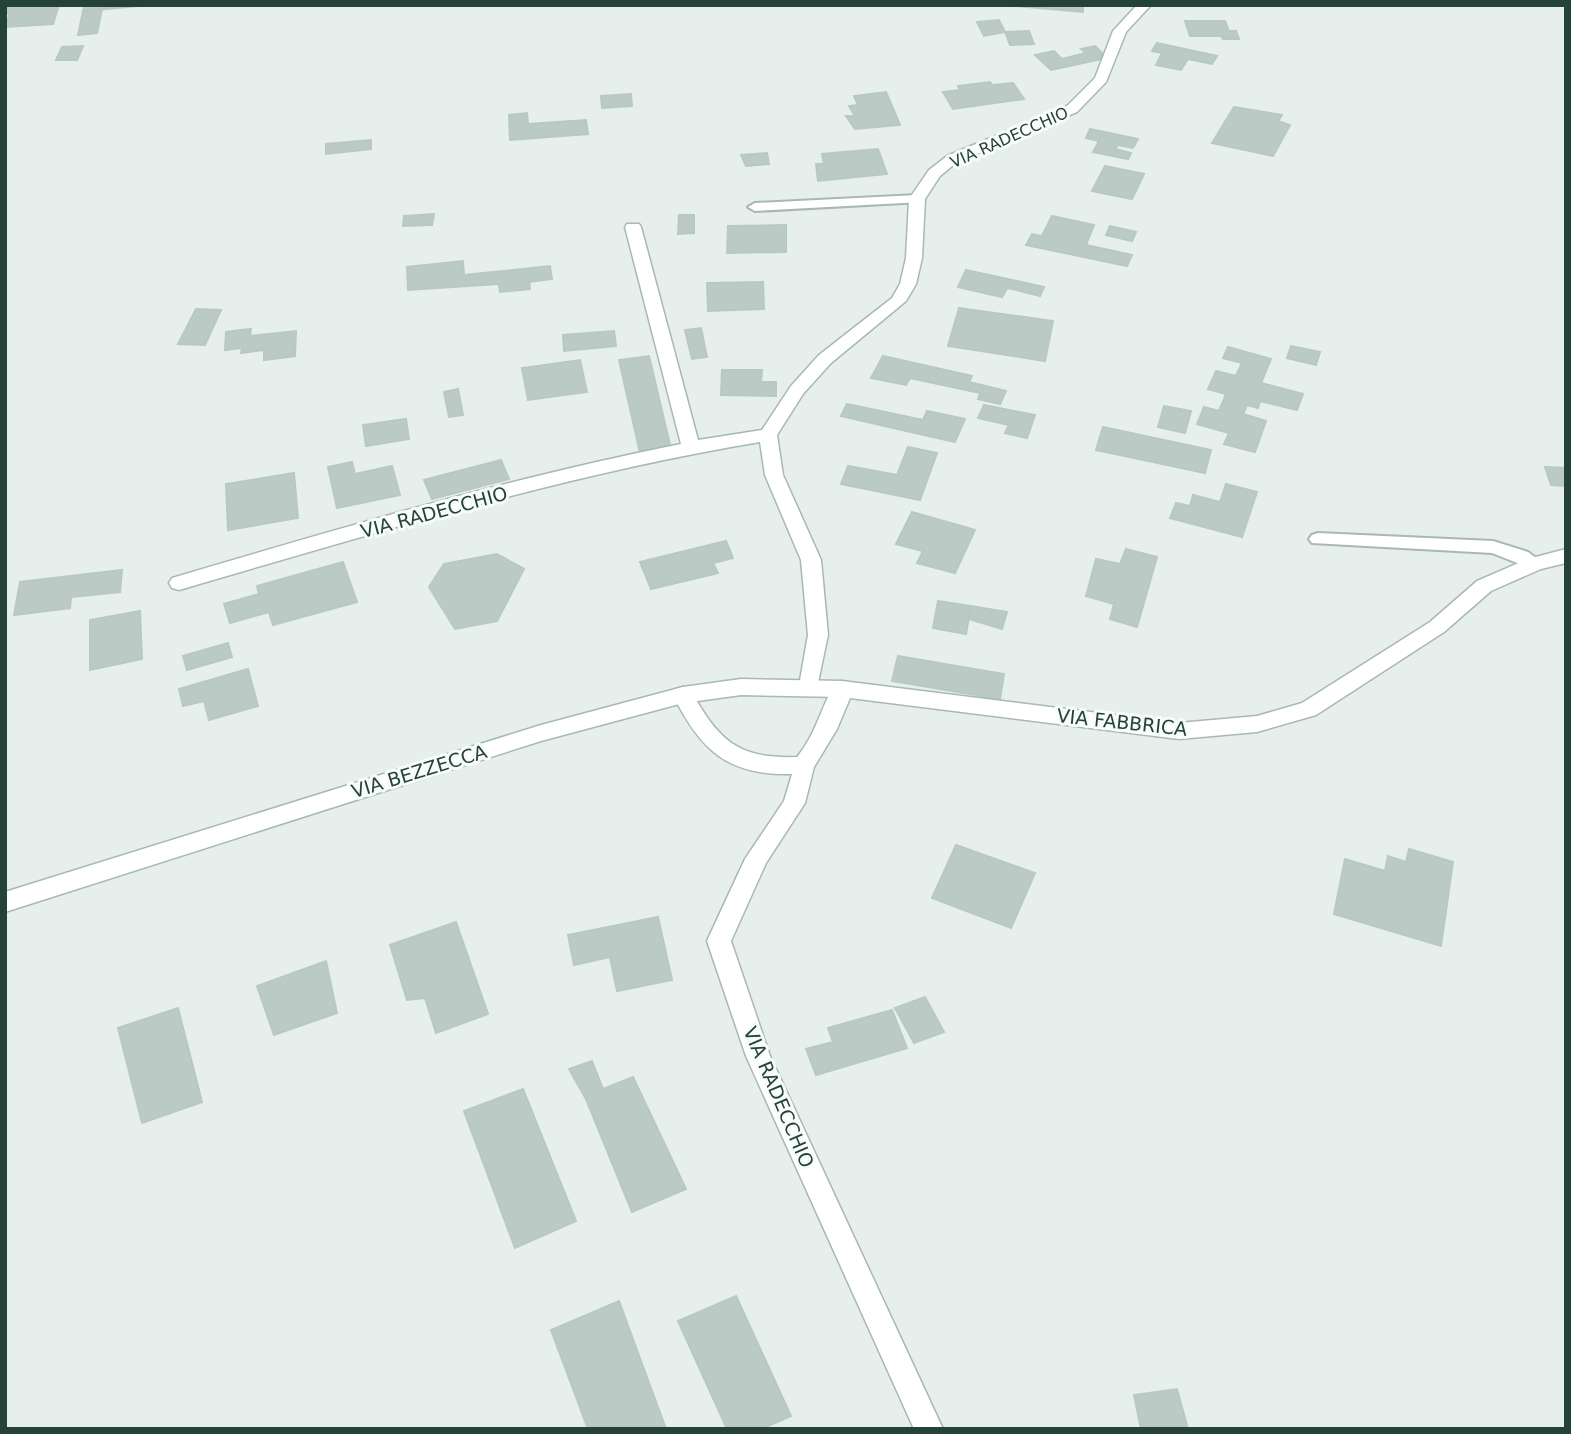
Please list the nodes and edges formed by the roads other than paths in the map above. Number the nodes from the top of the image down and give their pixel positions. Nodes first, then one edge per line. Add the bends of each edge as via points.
1 (1145, 5) edge
2 (917, 199) junction
3 (755, 207) dead end
4 (633, 228) dead end
5 (768, 435) junction
6 (691, 446) junction
7 (1318, 539) dead end
8 (1566, 556) edge
9 (1535, 564) junction
10 (179, 583) dead end
11 (809, 687) junction
12 (842, 689) junction
13 (682, 695) junction
14 (803, 765) junction
15 (5, 902) edge
16 (929, 1429) edge

1 - 2 street, VIA RADECCHIO via 1120,32 1101,79 1072,109 952,159 934,173
2 - 3 lane
2 - 5 street via 914,258 908,285 898,301 825,359 797,390
4 - 6 street
5 - 6 street, VIA RADECCHIO
5 - 11 street via 774,475 811,560 818,635
6 - 10 street, VIA RADECCHIO via 486,496
7 - 9 lane via 1493,547
8 - 9 street, VIA FABBRICA
9 - 12 street, VIA FABBRICA via 1484,586 1437,627 1309,709 1257,724 1179,731
11 - 12 street, VIA BEZZECCA
11 - 13 street, VIA BEZZECCA via 741,687
12 - 14 street, VIA RADECCHIO via 819,747
13 - 14 street via 696,723 726,754 776,767
13 - 15 street, VIA BEZZECCA via 541,733
14 - 16 street, VIA RADECCHIO via 799,799 757,857 719,941 758,1056

